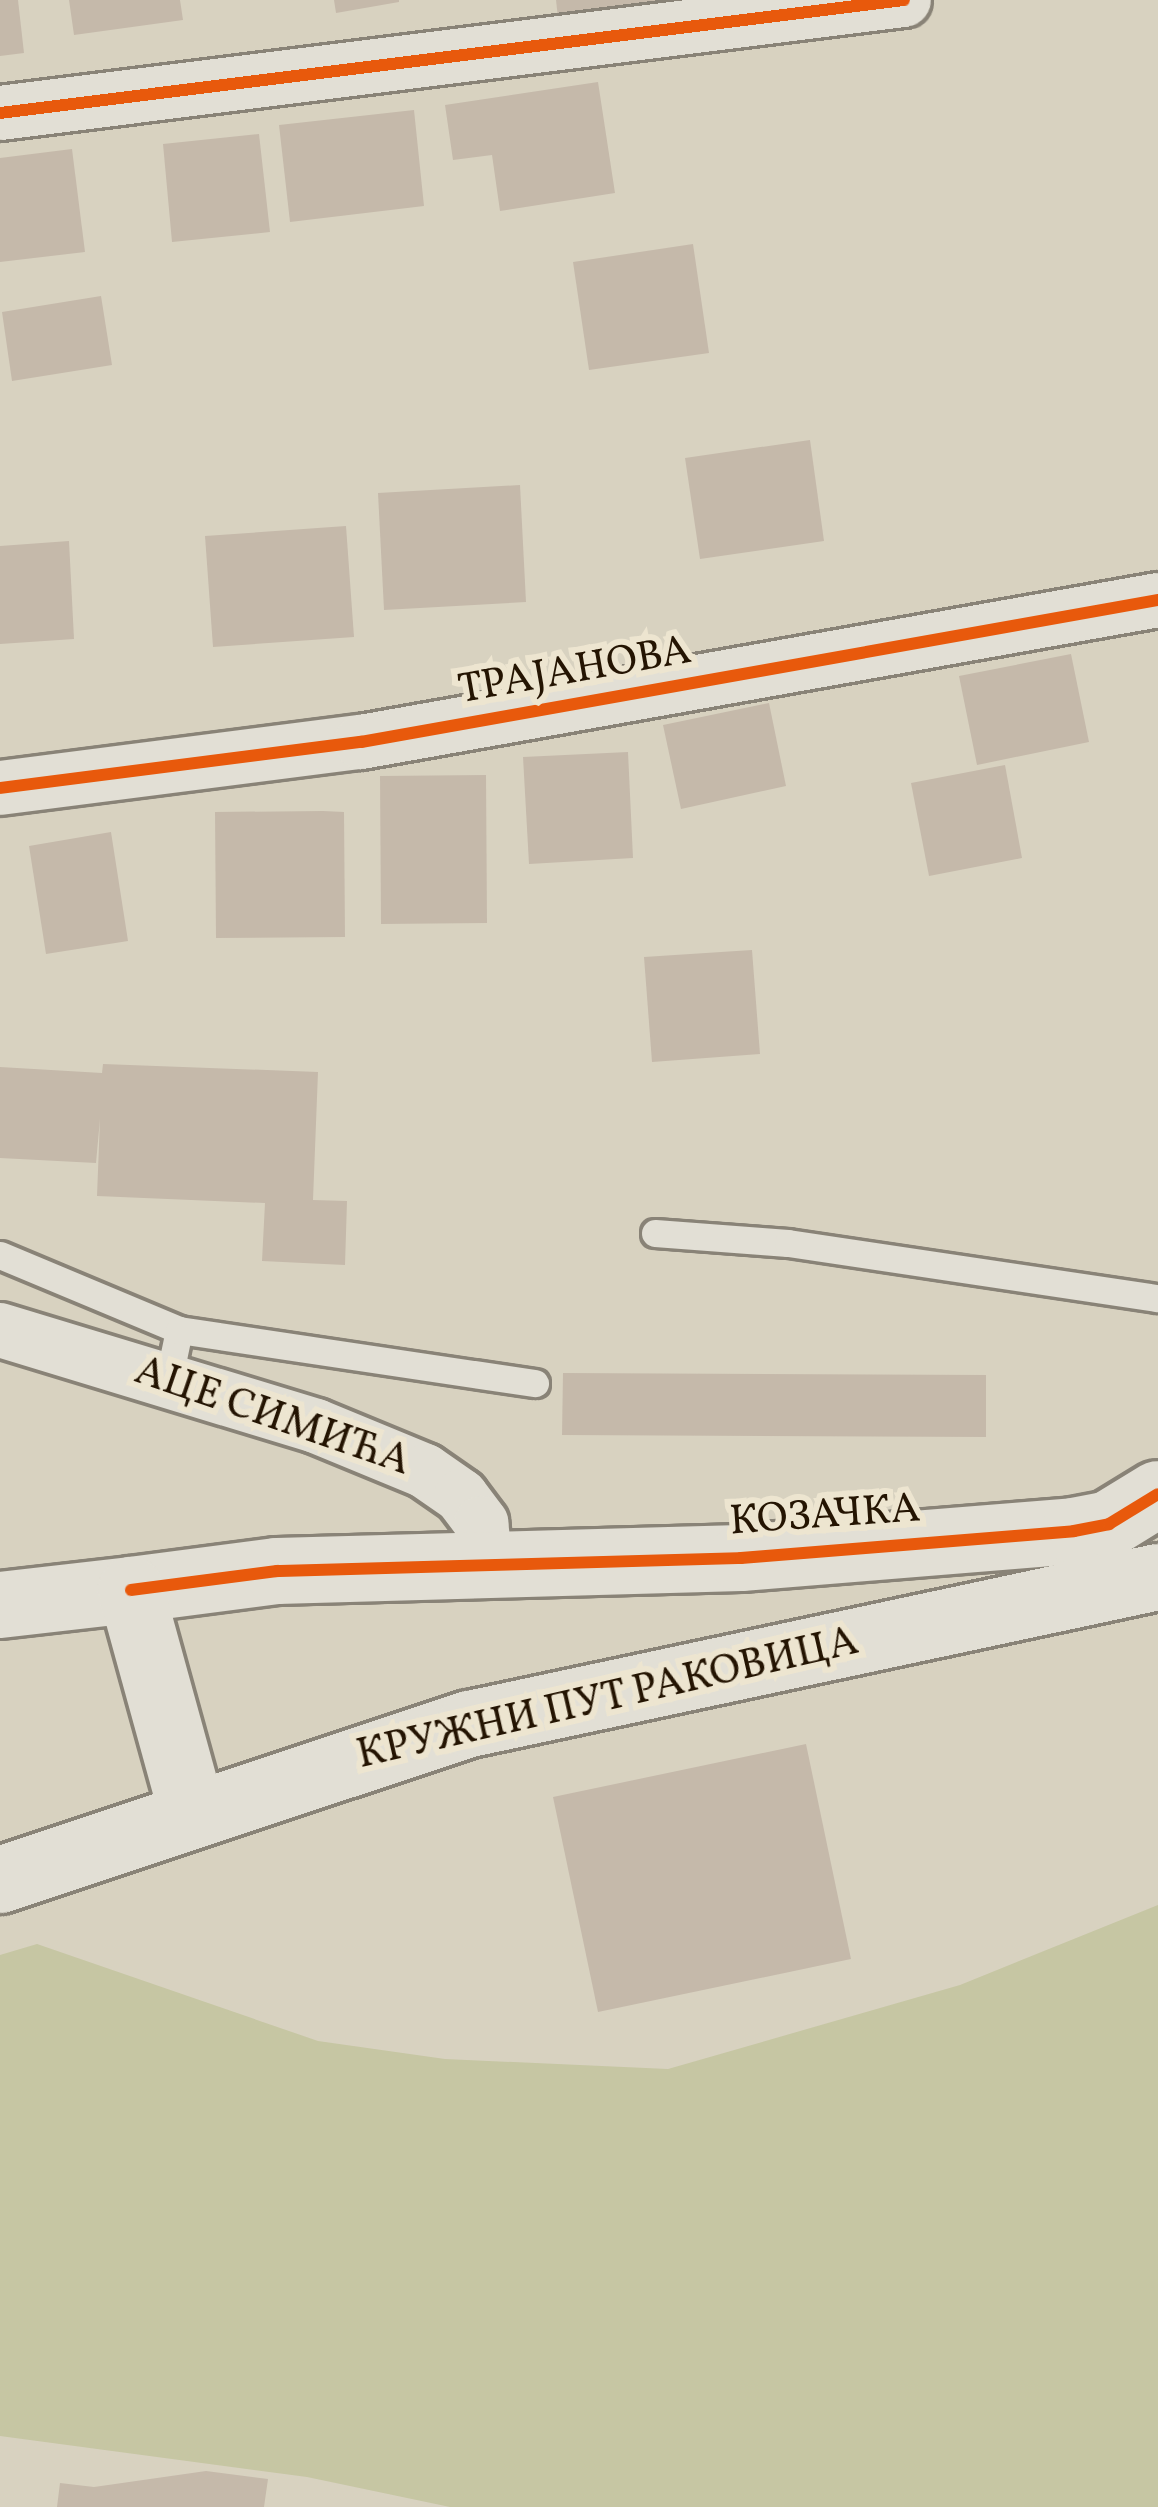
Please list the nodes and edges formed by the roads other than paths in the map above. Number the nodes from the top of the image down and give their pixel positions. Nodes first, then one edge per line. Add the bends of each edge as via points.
1 (904, 0) edge
2 (0, 113) edge
3 (1158, 600) edge
4 (0, 788) edge
5 (655, 1234) dead end
6 (0, 1255) edge
7 (1158, 1298) edge
8 (0, 1330) edge
9 (174, 1354) junction
10 (536, 1383) dead end
11 (1158, 1494) edge
12 (487, 1570) junction
13 (1158, 1577) edge
14 (131, 1590) junction
15 (0, 1605) edge
16 (192, 1810) junction
17 (0, 1880) edge

1 - 2 street
3 - 4 street, ТРАЈАНОВА via 362,742
5 - 7 lane via 809,1246
6 - 9 lane
8 - 9 street, АЦЕ СИМИЋА
9 - 10 lane
9 - 12 street, АЦЕ СИМИЋА via 442,1481 481,1523
11 - 12 main road, КОЗАЧКА via 1108,1524 1074,1531
12 - 14 main road, КОЗАЧКА via 277,1571
13 - 16 main road, КРУЖНИ ПУТ РАКОВИЦА via 514,1713
14 - 15 main road, КОЗАЧКА
14 - 16 main road
16 - 17 main road, КРУЖНИ ПУТ РАКОВИЦА

